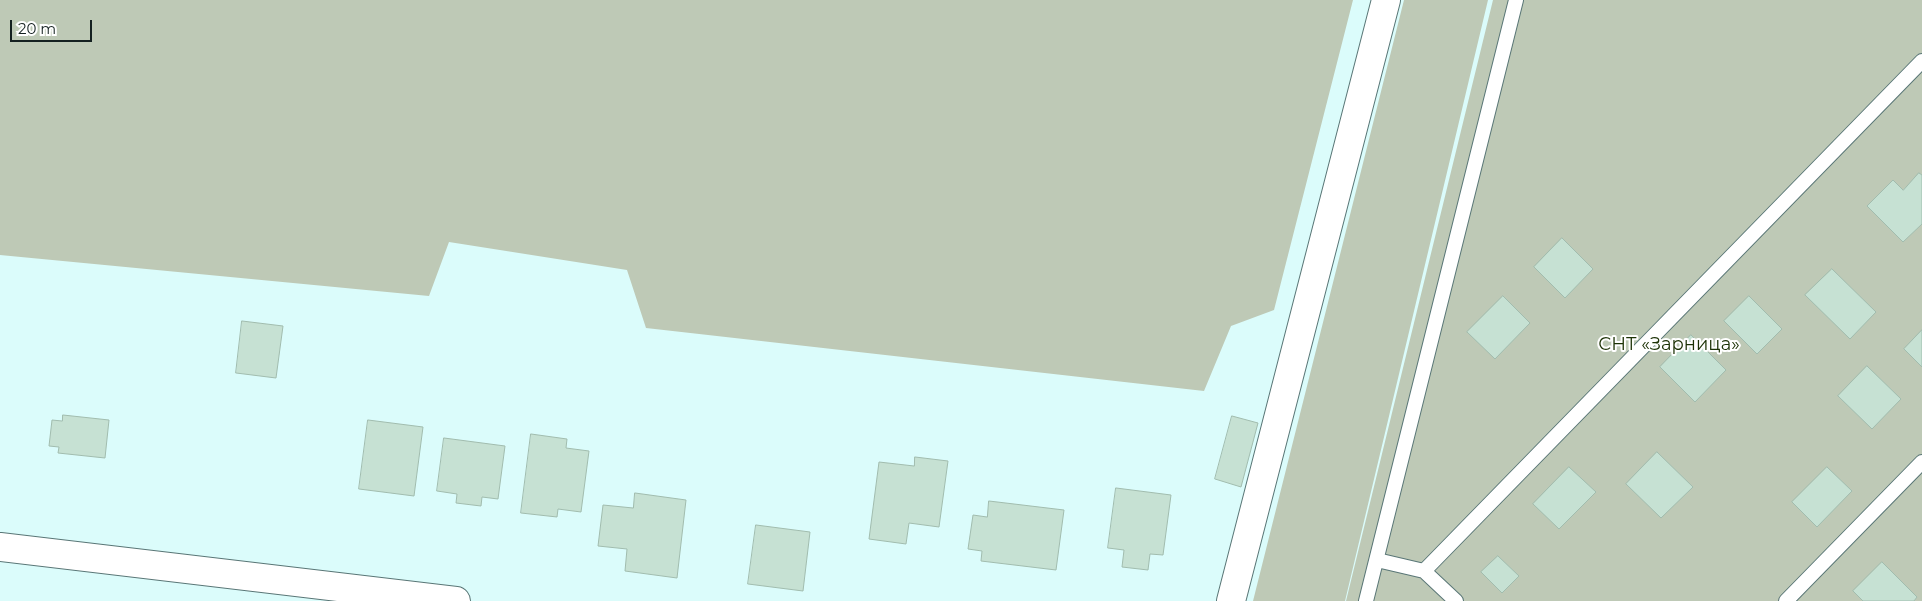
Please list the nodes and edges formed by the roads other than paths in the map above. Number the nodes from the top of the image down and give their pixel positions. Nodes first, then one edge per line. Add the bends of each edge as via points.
1 (1386, 0) edge
2 (1516, 0) edge
3 (1922, 61) edge
4 (1922, 462) edge
5 (0, 547) edge
6 (1377, 560) junction
7 (1424, 571) junction
8 (456, 601) edge
9 (1231, 601) edge
10 (1366, 601) edge
11 (1456, 601) edge
12 (1786, 601) edge

1 - 9 street
2 - 6 lane
3 - 7 lane
4 - 12 lane
5 - 8 street
6 - 7 lane
6 - 10 lane
7 - 11 lane

